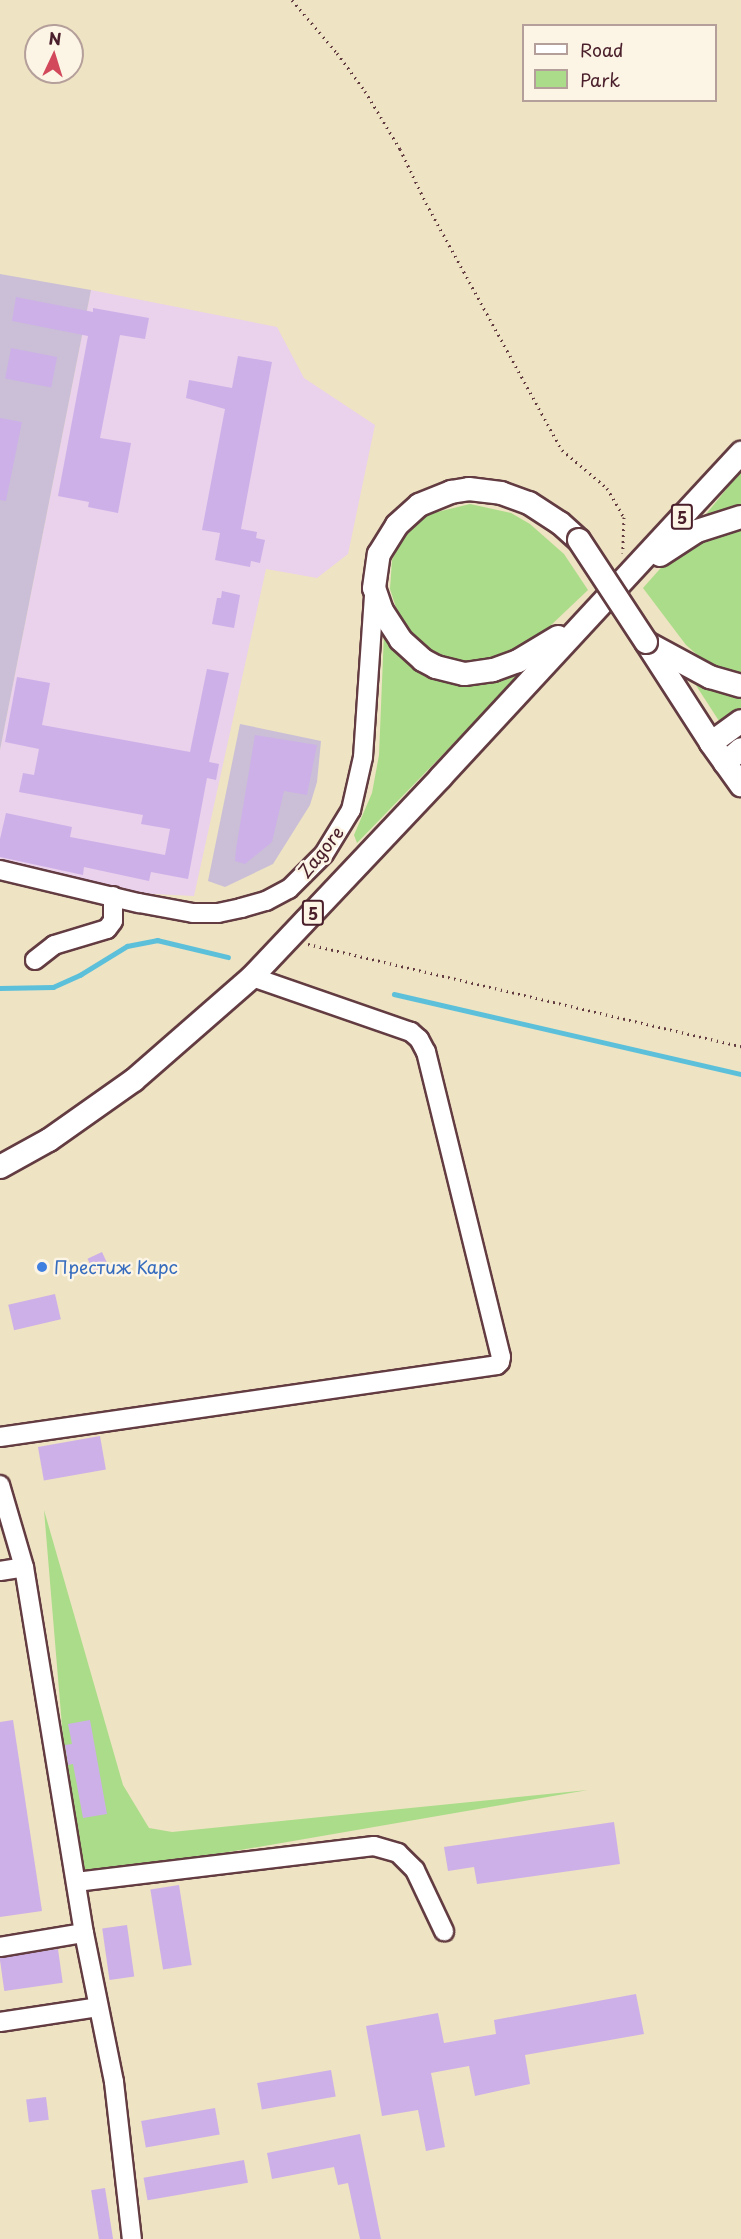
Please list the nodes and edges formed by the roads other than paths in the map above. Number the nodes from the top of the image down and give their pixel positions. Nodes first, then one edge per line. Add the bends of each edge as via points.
1 (741, 453) edge
2 (741, 517) edge
3 (623, 582) junction
4 (374, 588) junction
5 (589, 616) junction
6 (646, 642) junction
7 (741, 686) edge
8 (741, 721) edge
9 (711, 743) junction
10 (733, 756) edge
11 (741, 784) edge
12 (0, 870) edge
13 (113, 896) junction
14 (34, 960) dead end
15 (252, 977) junction
16 (0, 1167) edge
17 (0, 1437) edge
18 (0, 1485) edge
19 (24, 1567) junction
20 (0, 1571) edge
21 (76, 1882) junction
22 (444, 1931) dead end
23 (84, 1933) junction
24 (0, 1947) edge
25 (98, 2007) junction
26 (0, 2022) edge
27 (132, 2239) edge

1 - 3 main road, 5
2 - 3 main road via 712,524 683,538
3 - 5 main road, 5
4 - 5 main road via 390,626 411,651 436,667 464,674 518,661
4 - 6 main road, bridge via 380,554 397,525 420,505 451,492 485,490 516,497 546,513 579,540
4 - 13 street, Zagore via 358,786 351,810 324,854 289,889 266,901 218,913 193,913
5 - 15 main road, 5
6 - 7 main road via 710,677
6 - 9 main road
8 - 9 main road
9 - 10 main road
10 - 11 main road
12 - 13 street, Zagore
13 - 14 street via 114,921 107,929 54,945
15 - 16 main road, 5 via 134,1080 49,1140
15 - 17 street via 411,1032 419,1039 426,1052 500,1362
18 - 19 street
19 - 20 street
19 - 21 street
21 - 22 street via 374,1846 398,1853 415,1870
21 - 23 street
23 - 24 street
23 - 25 street
25 - 26 street
25 - 27 street via 114,2082

